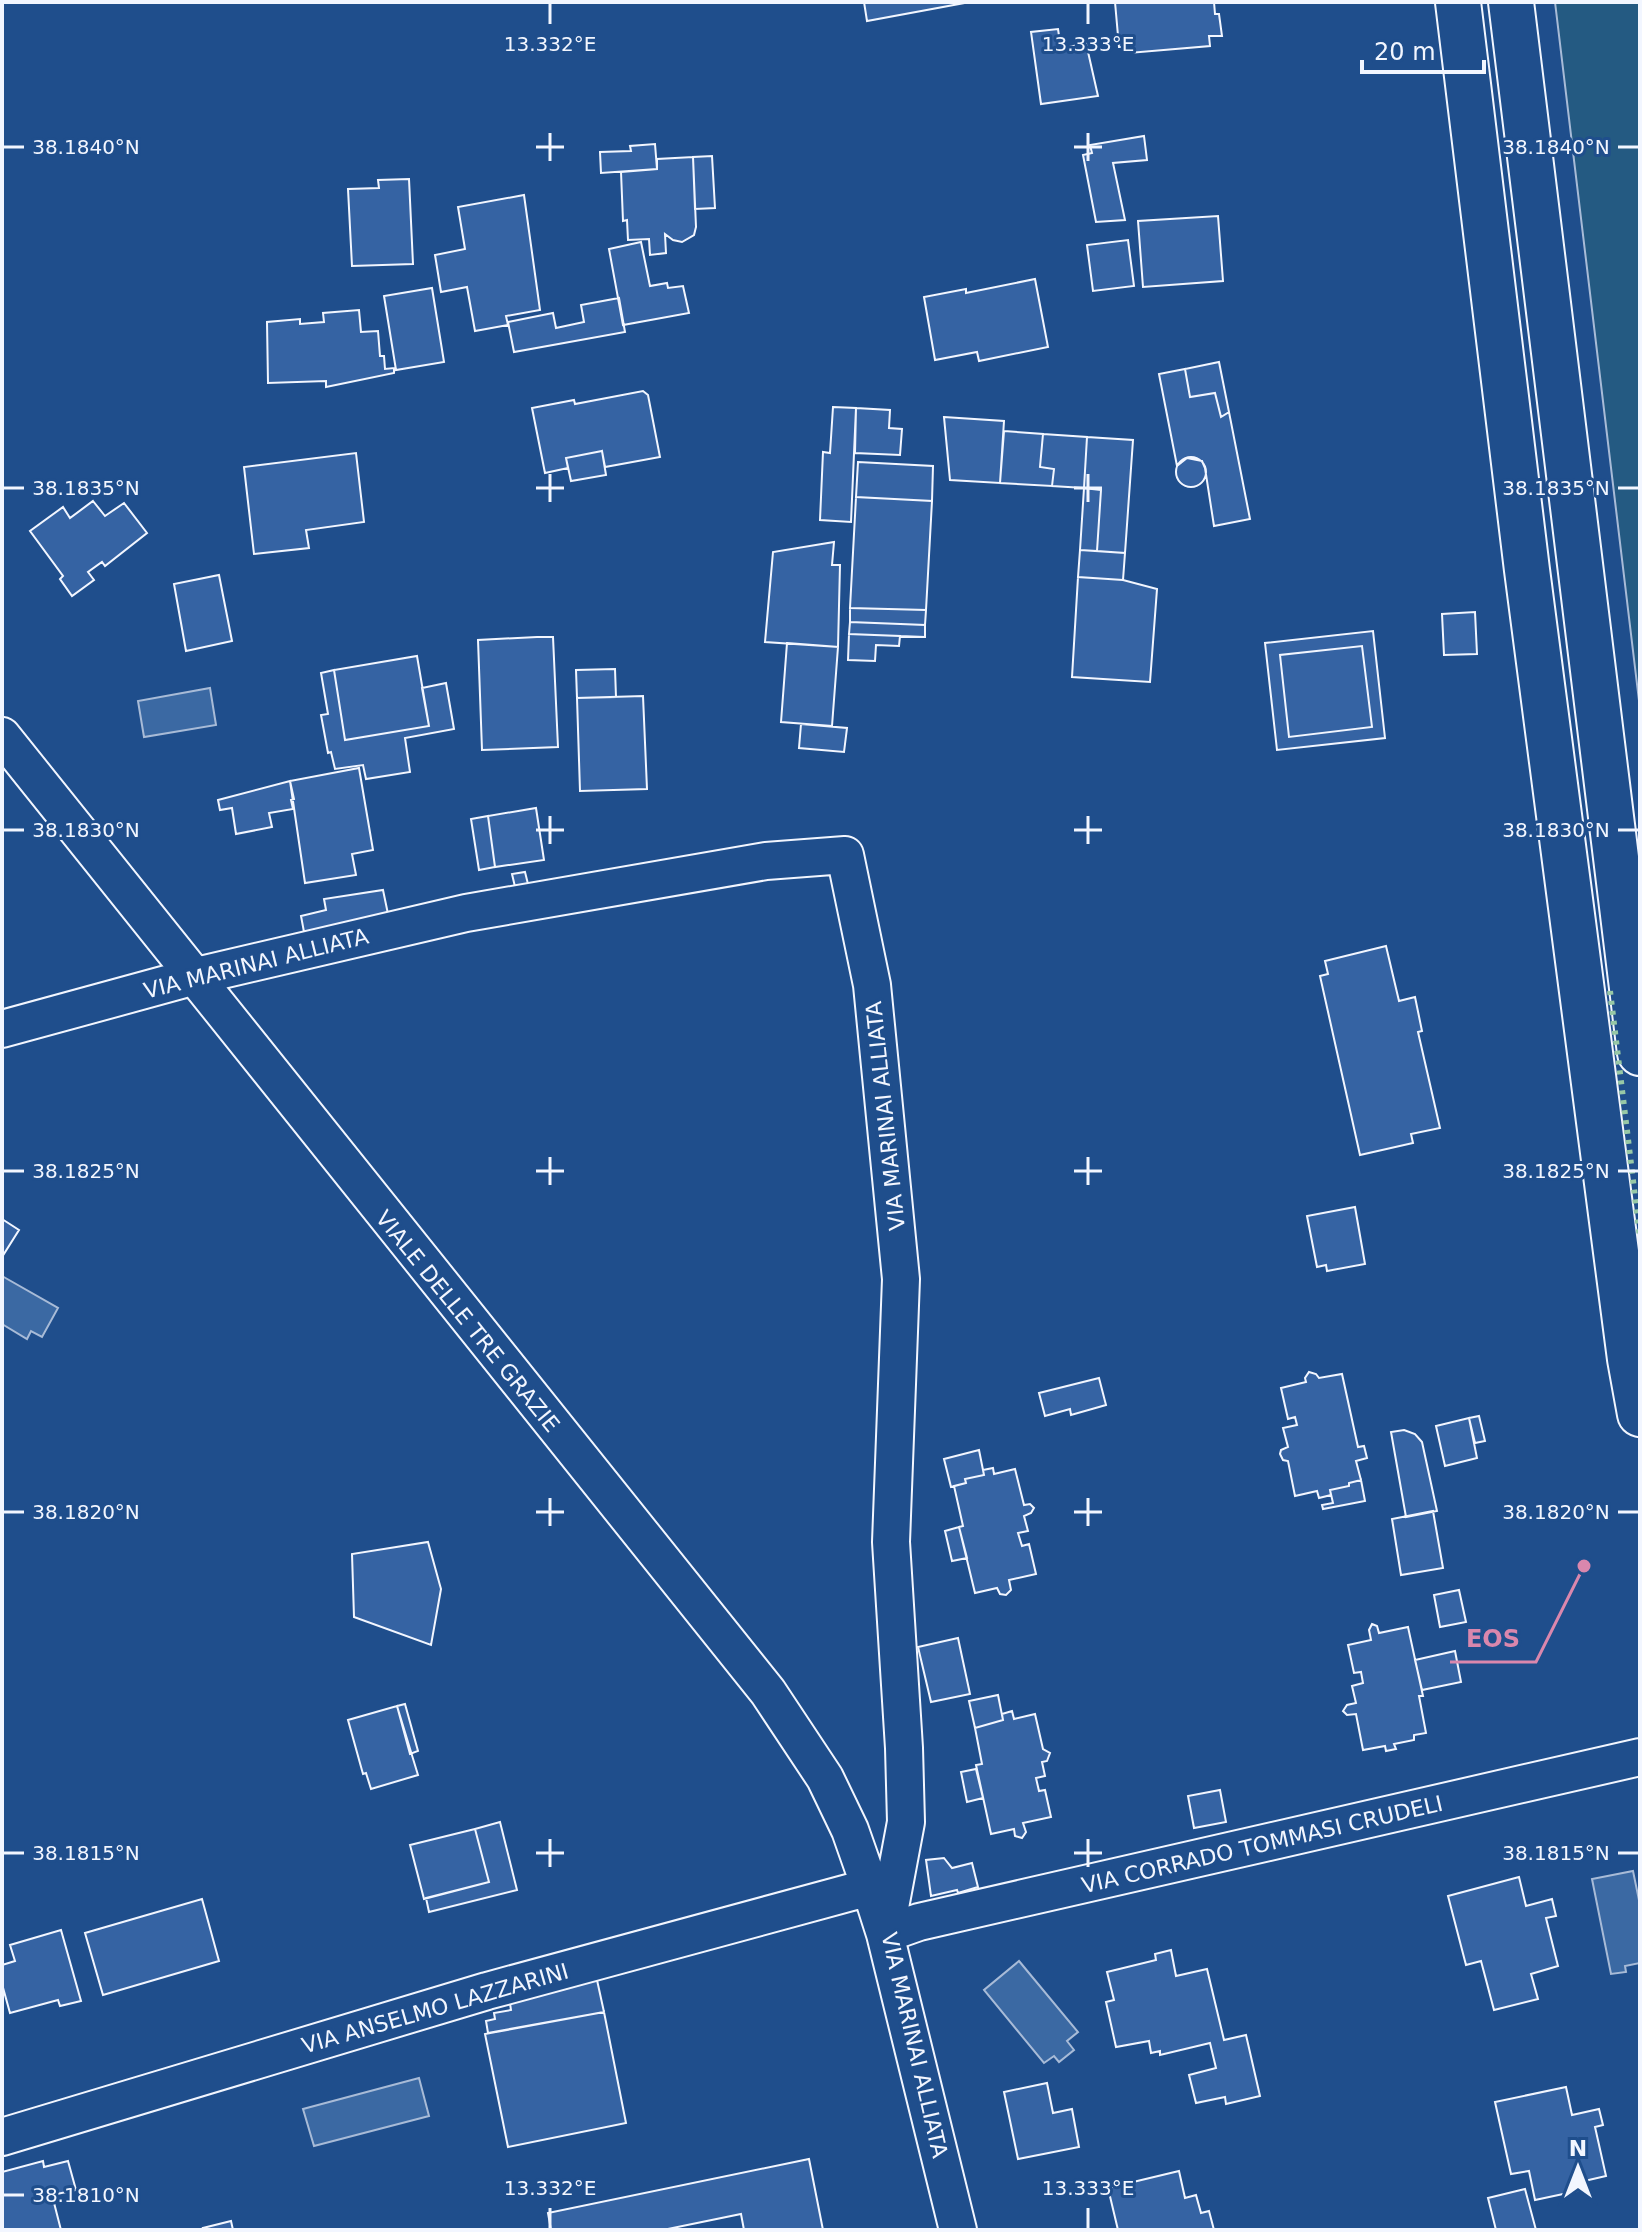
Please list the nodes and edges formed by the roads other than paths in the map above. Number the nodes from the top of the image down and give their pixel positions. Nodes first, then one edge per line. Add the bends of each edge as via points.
1 (1458, 2) edge
2 (1511, 2) edge
3 (2, 736) edge
4 (192, 977) junction
5 (2, 1029) edge
6 (1640, 1053) edge
7 (1640, 1414) edge
8 (1640, 1757) edge
9 (870, 1887) junction
10 (885, 1934) junction
11 (2, 2137) edge
12 (958, 2230) edge

1 - 7 street via 1529,586
2 - 6 street
3 - 4 street, VIALE DELLE TRE GRAZIE
4 - 5 street, VIA MARINAI ALLIATA
4 - 9 street, VIALE DELLE TRE GRAZIE via 768,1692 825,1778
4 - 10 street, VIA MARINAI ALLIATA via 466,913 766,861 845,855 872,985 901,1279 891,1542 906,1822
8 - 10 street, VIA CORRADO TOMMASI CRUDELI
9 - 10 street, VIALE DELLE TRE GRAZIE
9 - 11 street, VIA ANSELMO LAZZARINI via 487,1991
10 - 12 street, VIA MARINAI ALLIATA

